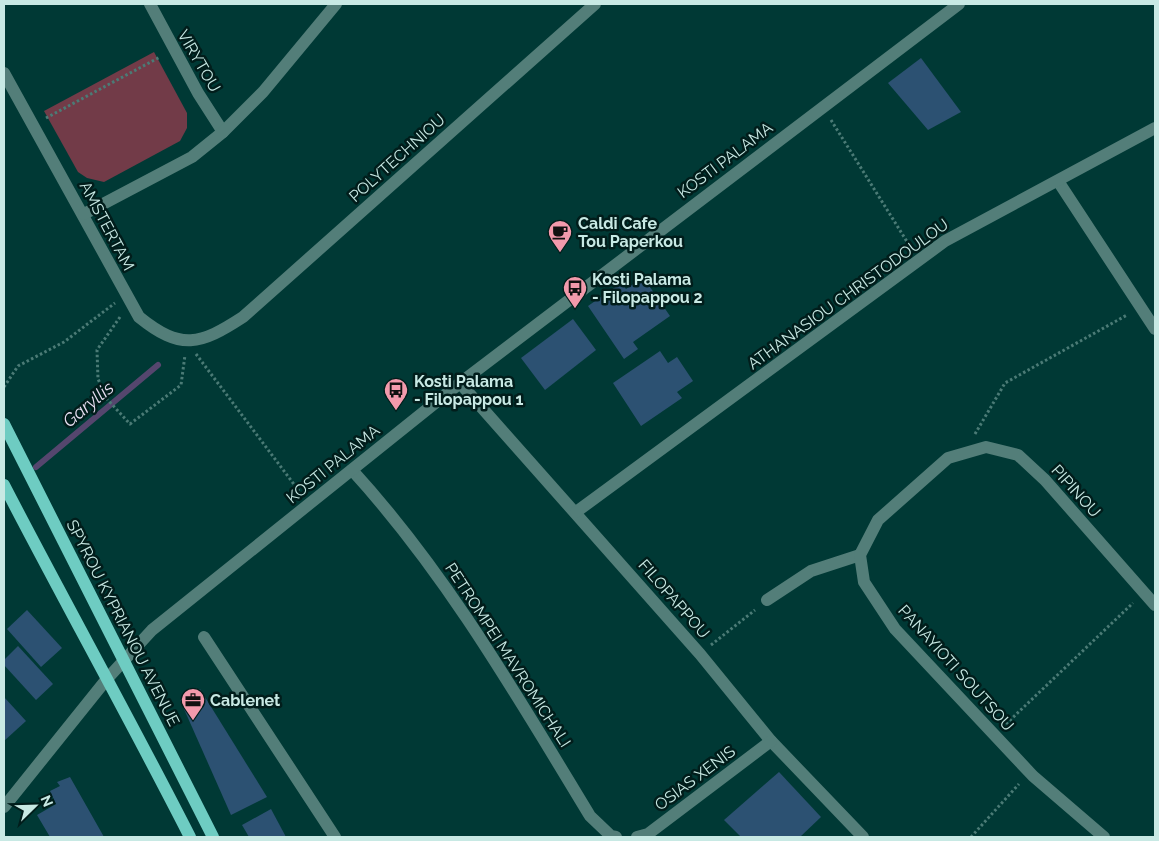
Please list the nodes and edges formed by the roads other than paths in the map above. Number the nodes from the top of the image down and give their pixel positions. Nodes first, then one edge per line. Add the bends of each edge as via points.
1 (150, 4) edge
2 (336, 4) edge
3 (595, 4) edge
4 (959, 4) edge
5 (4, 73) edge
6 (1155, 128) edge
7 (223, 132) junction
8 (1058, 181) junction
9 (84, 214) junction
10 (1155, 329) edge
11 (186, 342) joint
12 (460, 383) junction
13 (4, 424) edge
14 (352, 470) junction
15 (4, 485) edge
16 (576, 512) junction
17 (860, 556) junction
18 (767, 600) road end
19 (1155, 605) edge
20 (204, 637) dead end
21 (123, 662) junction
22 (106, 680) junction
23 (771, 740) junction
24 (4, 807) edge
25 (190, 837) edge
26 (213, 837) edge
27 (335, 837) edge
28 (616, 837) edge
29 (637, 837) edge
30 (863, 837) edge
31 (1104, 837) edge

1 - 7 street, VIRYTOU
2 - 7 street via 262,92
3 - 11 street, POLYTECHNIOU via 242,317 219,332
4 - 12 street, KOSTI PALAMA
5 - 9 street, AMSTERTAM
6 - 8 street, ATHANASIOU CHRISTODOULOU
7 - 9 street via 192,158
8 - 10 street
8 - 16 street, ATHANASIOU CHRISTODOULOU via 945,241
9 - 11 street, AMSTERTAM via 139,317 159,333
12 - 14 street, KOSTI PALAMA
12 - 16 street, FILOPAPPOU
13 - 21 main road, SPYROU KYPRIANOU AVENUE
14 - 21 street, KOSTI PALAMA via 152,630
14 - 28 street, PETROMPEI MAVROMICHALI via 429,562 482,639 590,816 610,836
15 - 22 main road
16 - 23 street, FILOPAPPOU
17 - 18 street via 811,572
17 - 19 street, PIPINOU via 878,520 948,458 986,447 1018,456 1045,480
17 - 31 street, PANAYIOTI SOUTSOU via 864,582 895,629 1029,772
20 - 27 street
21 - 22 street, KOSTI PALAMA
21 - 26 main road, SPYROU KYPRIANOU AVENUE
22 - 24 street, KOSTI PALAMA
22 - 25 main road
23 - 29 street, OSIAS XENIS via 648,834
23 - 30 street, FILOPAPPOU

